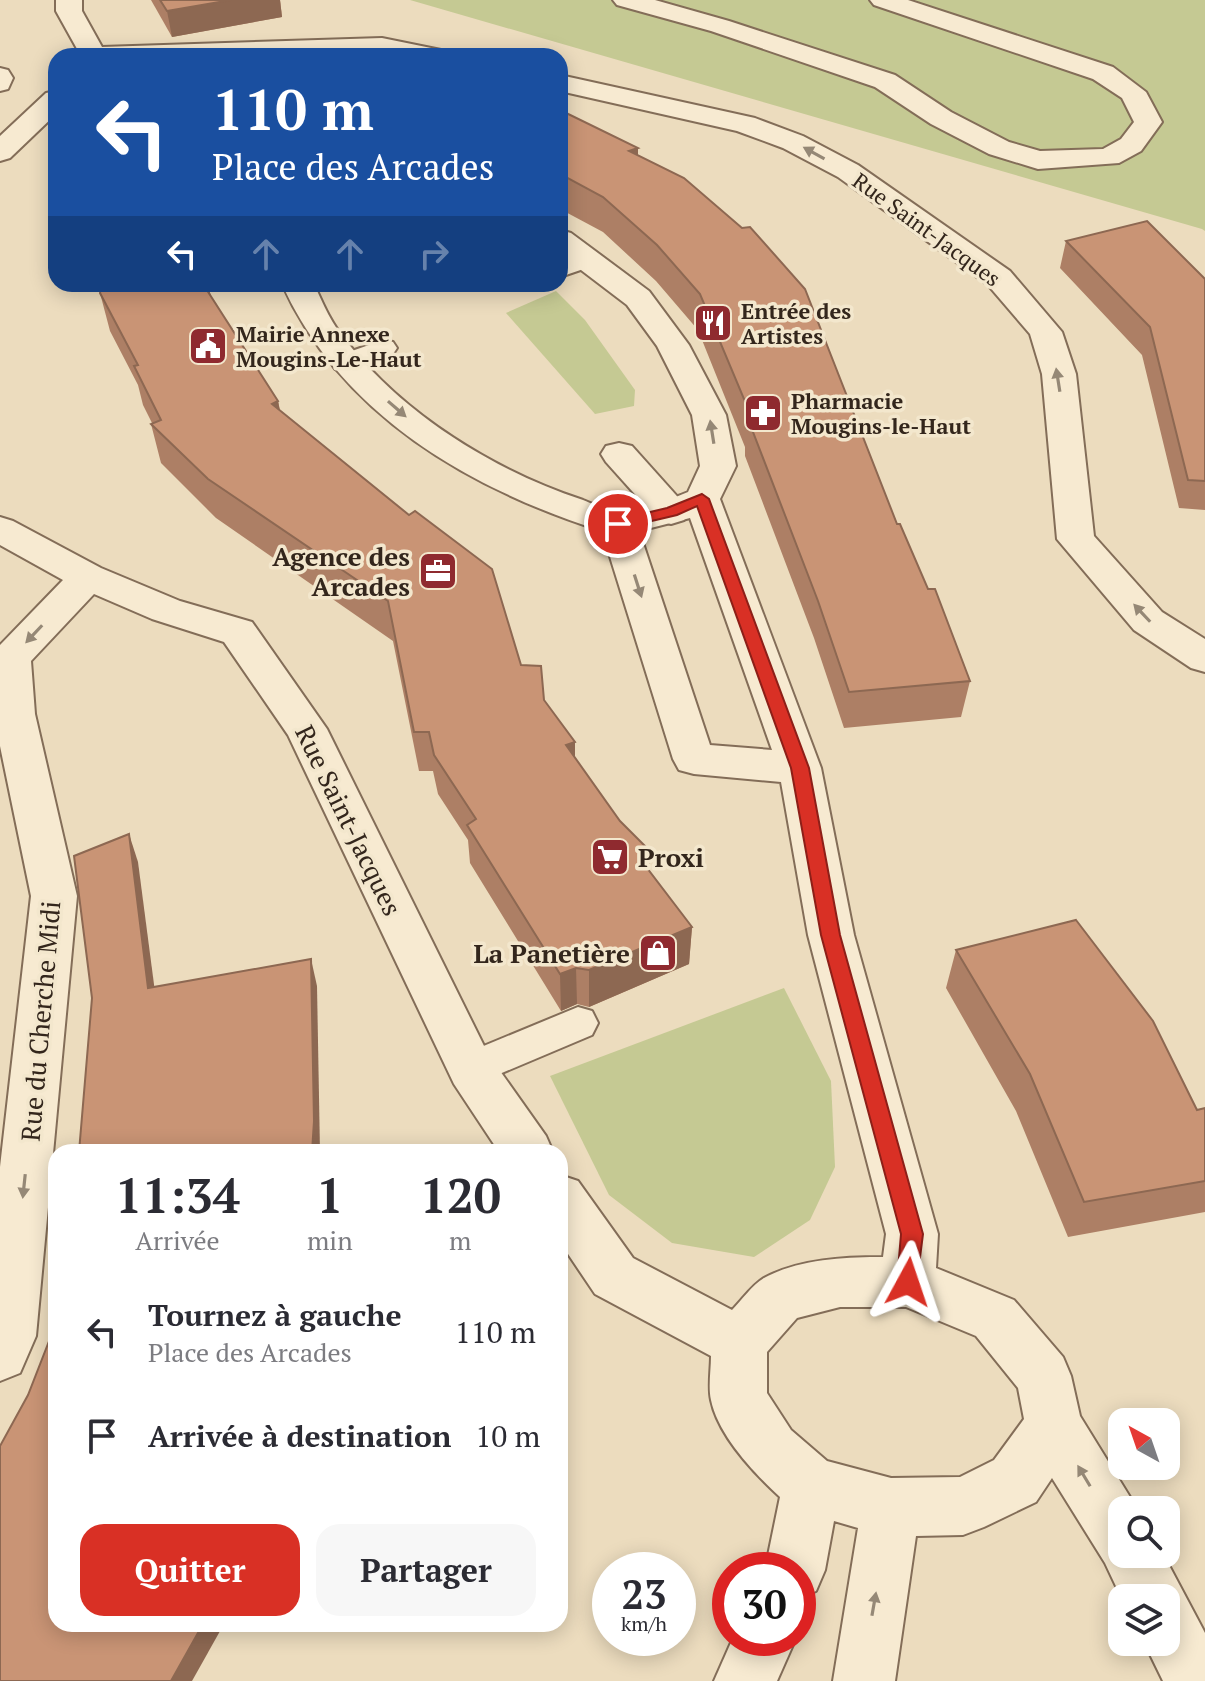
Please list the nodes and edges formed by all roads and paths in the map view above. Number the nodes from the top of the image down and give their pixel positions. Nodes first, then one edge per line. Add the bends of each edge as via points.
1 (69, 0) edge
2 (626, 0) edge
3 (883, 0) edge
4 (90, 48) edge
5 (325, 48) edge
6 (392, 48) edge
7 (0, 75) edge
8 (0, 84) edge
9 (568, 85) edge
10 (48, 107) edge
11 (0, 152) edge
12 (570, 256) edge
13 (301, 292) edge
14 (383, 348) dead end
15 (345, 363) junction
16 (619, 454) dead end
17 (686, 505) junction
18 (618, 524) junction
19 (0, 529) edge
20 (88, 577) junction
21 (1205, 658) edge
22 (800, 768) junction
23 (578, 1023) edge
24 (471, 1069) junction
25 (523, 1144) edge
26 (568, 1210) edge
27 (908, 1282) junction
28 (739, 1342) junction
29 (0, 1354) edge
30 (1054, 1426) junction
31 (811, 1486) junction
32 (891, 1507) junction
33 (1108, 1517) edge
34 (798, 1552) edge
35 (1180, 1649) edge
36 (757, 1656) edge
37 (745, 1681) edge
38 (864, 1681) edge
39 (1196, 1681) edge

1 - 4 street via 69,11
2 - 3 street via 885,81 999,148 1038,160 1109,157 1131,145 1148,122 1131,89 1103,73
5 - 6 street
7 - 8 lane
21 -> 9 street, Rue Saint-Jacques via 1148,621 1076,539 1059,374 1046,332 999,278 848,171 793,142 745,124
10 - 11 street
17 -> 12 street via 718,466 709,415 673,345 638,298
13 - 15 street via 308,312
14 - 15 lane
15 -> 18 street via 424,433 526,492
16 - 17 street
17 - 18 street
17 - 22 street
18 -> 22 street via 694,759
19 - 20 street, Rue Saint-Jacques
20 - 24 street, Rue Saint-Jacques via 166,610 238,632 306,729
20 -> 29 street, Rue du Cherche Midi via 11,658 14,714 54,896 8,1336
22 - 27 street via 831,935 912,1234
23 - 24 lane
24 - 25 street, Rue Saint-Jacques
26 - 28 street via 614,1276
27 - 28 street via 840,1282 781,1297
27 - 30 street via 995,1318 1043,1376
28 - 31 street via 739,1400 771,1450
30 - 32 street via 1015,1481 963,1506
33 -> 30 street
31 - 32 street
31 - 34 street
38 -> 32 street
35 - 39 street
36 - 37 street

